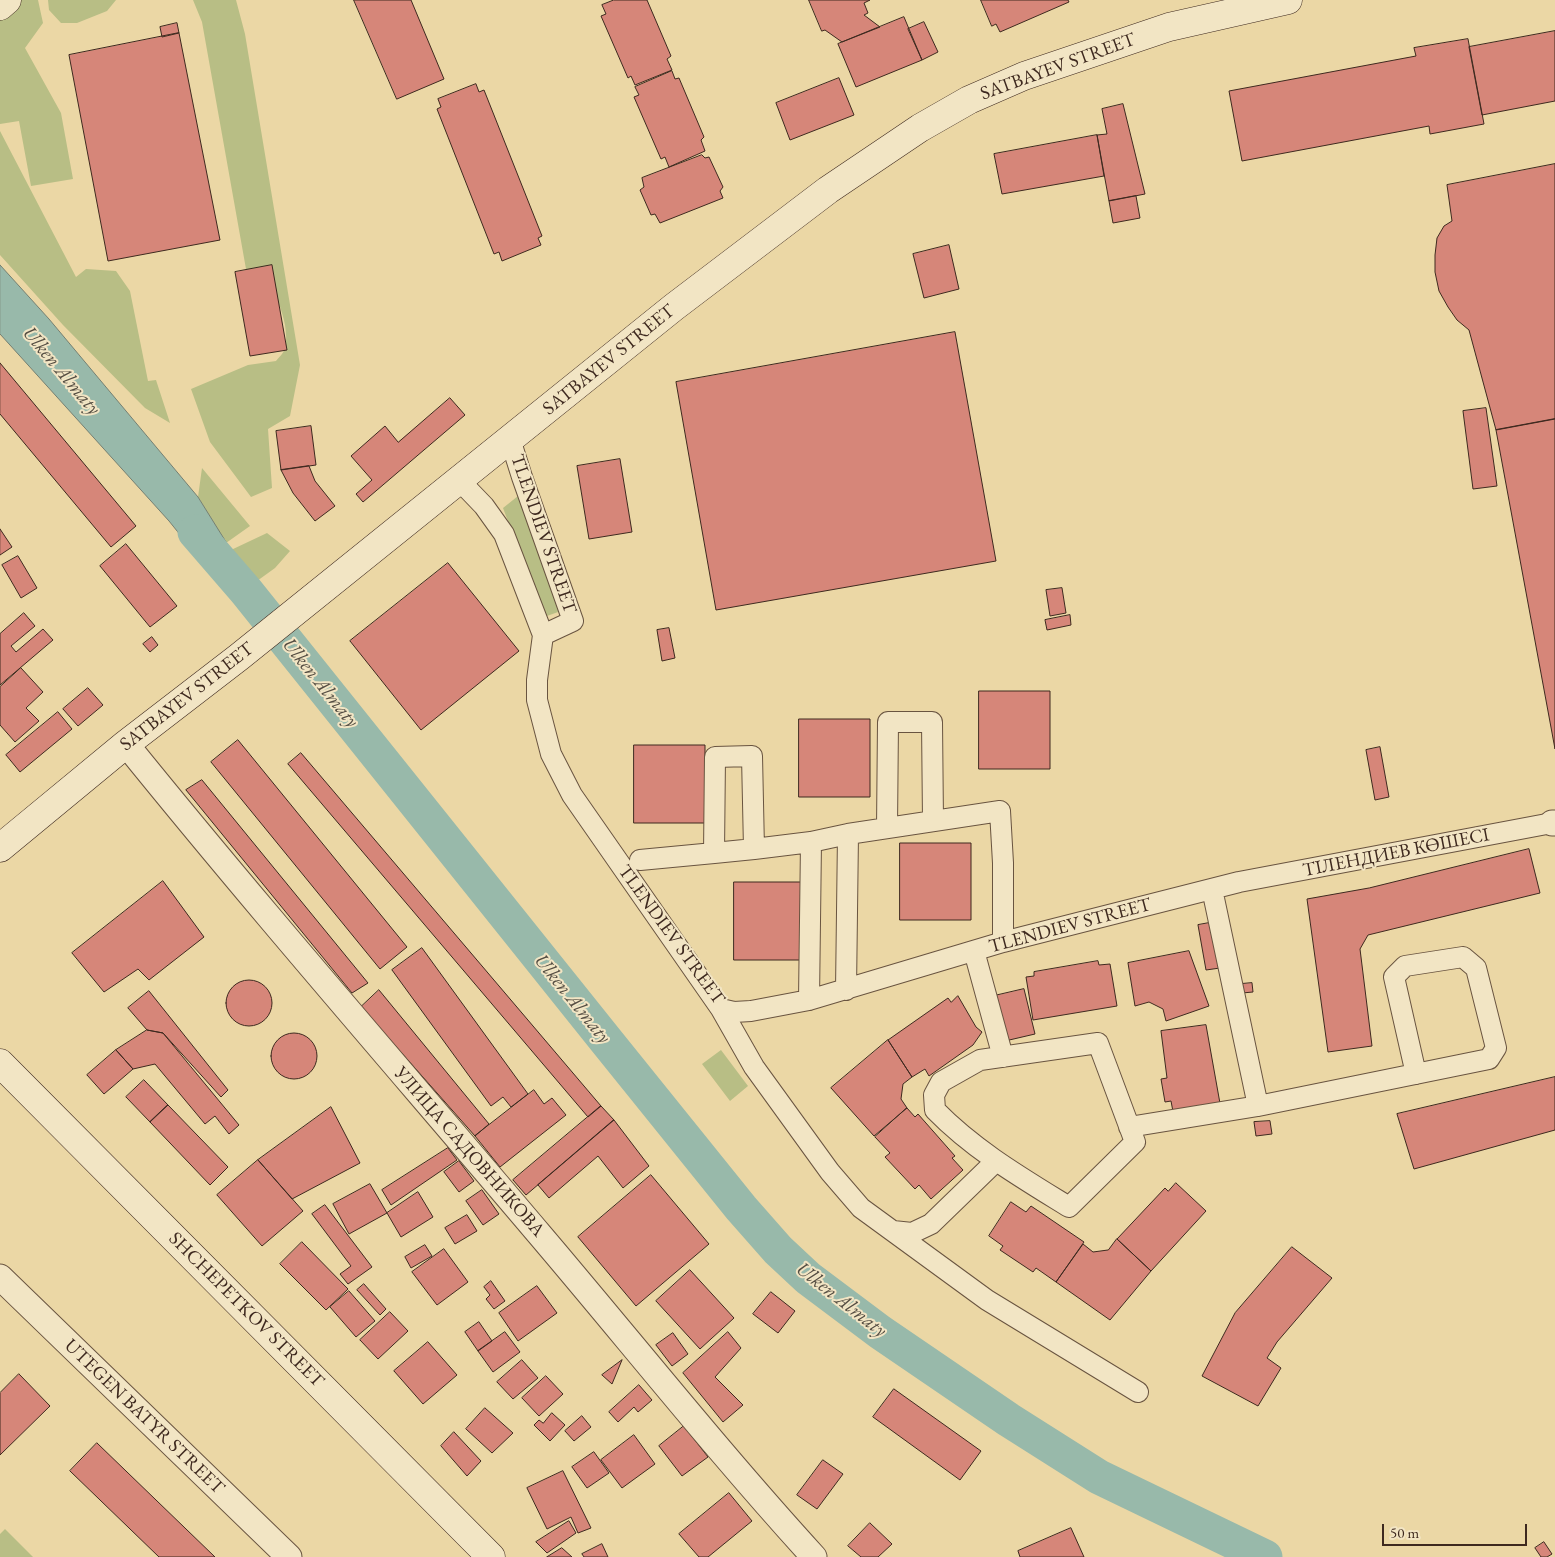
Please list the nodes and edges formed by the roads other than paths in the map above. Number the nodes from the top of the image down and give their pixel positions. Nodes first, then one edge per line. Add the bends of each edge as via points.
1 (6, 0) edge
2 (1288, 0) edge
3 (0, 6) edge
4 (510, 439) junction
5 (459, 480) junction
6 (543, 635) junction
7 (126, 744) junction
8 (933, 821) junction
9 (1554, 823) edge
10 (887, 828) junction
11 (848, 834) junction
12 (811, 842) junction
13 (0, 848) edge
14 (754, 849) junction
15 (714, 853) junction
16 (640, 860) dead end
17 (1212, 889) junction
18 (1003, 942) junction
19 (974, 951) junction
20 (846, 990) junction
21 (809, 1000) junction
22 (720, 1009) junction
23 (1003, 1057) junction
24 (0, 1063) edge
25 (1416, 1074) junction
26 (1258, 1106) junction
27 (1129, 1127) junction
28 (995, 1162) junction
29 (893, 1231) junction
30 (0, 1277) edge
31 (1138, 1392) dead end
32 (289, 1557) edge
33 (491, 1557) edge
34 (814, 1557) edge

1 - 3 main road
2 - 4 main road, SATBAYEV STREET via 1169,27 1024,76 969,100 920,128 828,190 674,307
4 - 5 main road, SATBAYEV STREET
4 - 6 street, TLENDIEV STREET via 573,622
5 - 6 street via 484,506 504,534
5 - 7 main road, SATBAYEV STREET
6 - 22 street, TLENDIEV STREET via 537,700 551,754 572,795
7 - 13 main road, SATBAYEV STREET
7 - 34 street, УЛИЦА САДОВНИКОВА via 315,972 768,1507
8 - 10 street
8 - 10 street via 932,722 888,722
8 - 18 street via 1000,811
9 - 17 street, ТІЛЕНДИЕВ КӨШЕСІ
10 - 11 street
11 - 12 street
11 - 20 street
12 - 14 street
12 - 21 street
14 - 15 street
14 - 15 street via 752,756 715,757
15 - 16 street
17 - 18 street, TLENDIEV STREET
17 - 26 street
18 - 19 street, TLENDIEV STREET
19 - 20 street, TLENDIEV STREET
19 - 23 street
20 - 21 street, TLENDIEV STREET
21 - 22 street, TLENDIEV STREET via 751,1011
22 - 29 street via 754,1067 830,1172 861,1208
23 - 27 street via 1098,1043
23 - 28 street via 980,1060 961,1070 941,1082 934,1096 935,1110
24 - 33 main road, SHCHEPETKOV STREET
25 - 25 street via 1489,1059 1496,1048 1476,968 1463,957 1405,966 1394,977
25 - 26 street
26 - 27 street
27 - 28 street via 1135,1142 1069,1206
28 - 29 street via 931,1224 912,1233
29 - 31 street via 987,1300
30 - 32 street, UTEGEN BATYR STREET

